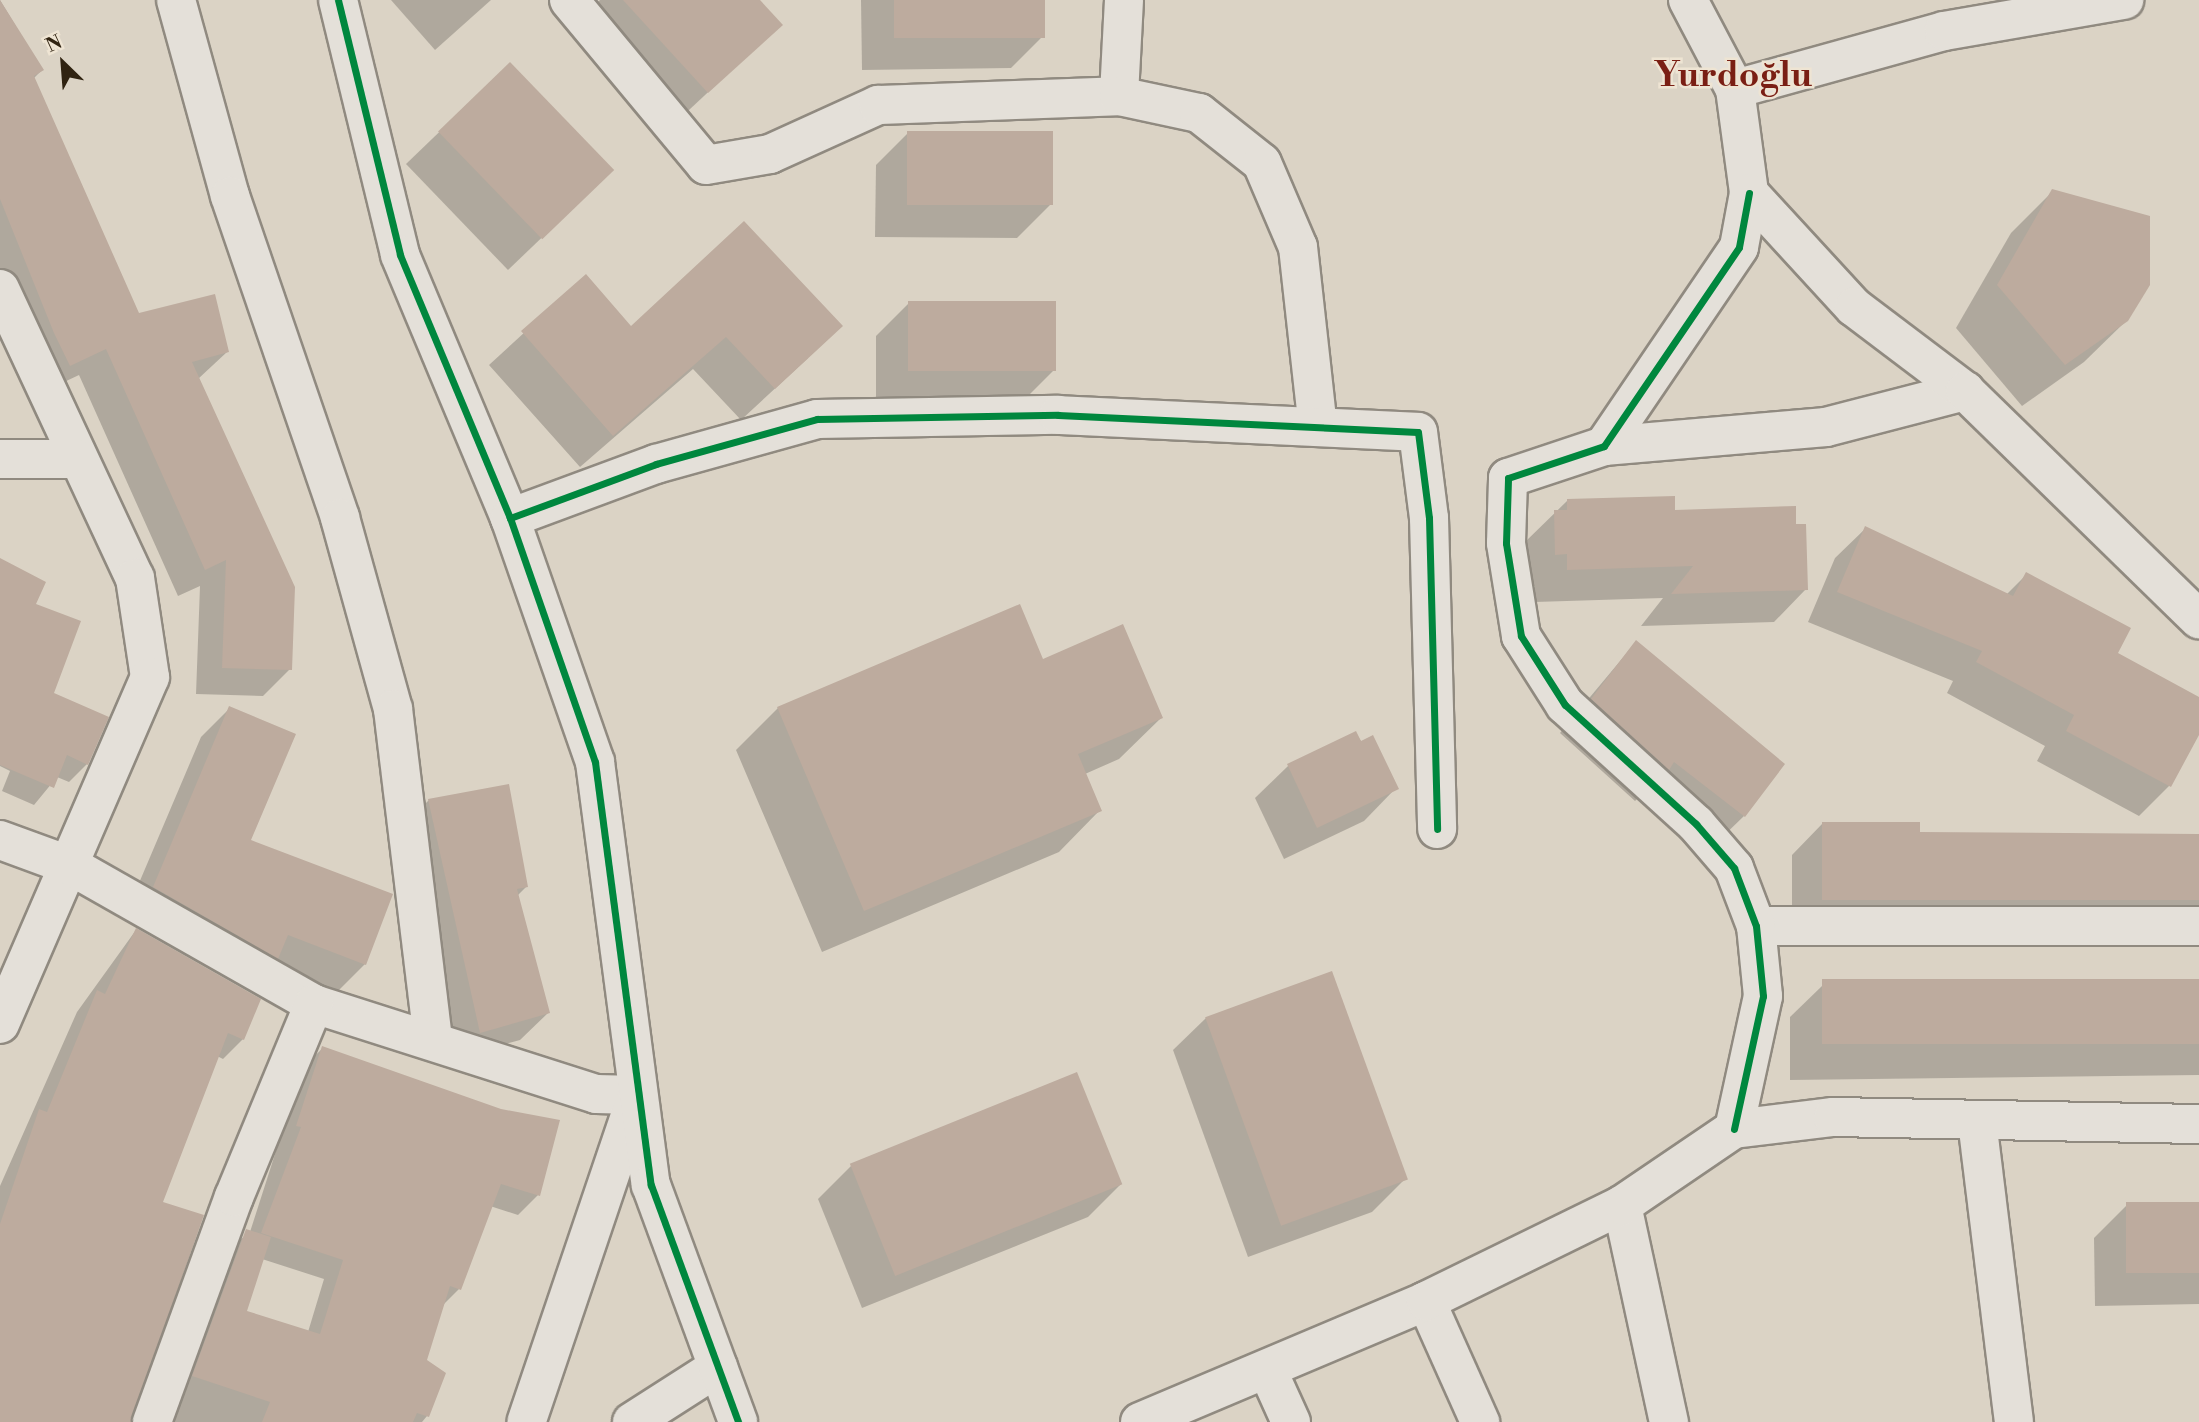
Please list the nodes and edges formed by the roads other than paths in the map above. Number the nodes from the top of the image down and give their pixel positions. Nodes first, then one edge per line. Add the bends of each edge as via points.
1 (176, 0) edge
2 (338, 0) edge
3 (569, 0) edge
4 (1124, 0) edge
5 (1688, 0) edge
6 (2124, 0) edge
7 (1998, 9) edge
8 (1735, 89) junction
9 (1119, 96) junction
10 (1749, 193) junction
11 (0, 289) edge
12 (1965, 391) junction
13 (1318, 427) junction
14 (1604, 446) junction
15 (0, 459) edge
16 (78, 459) junction
17 (510, 517) junction
18 (2199, 619) edge
19 (1437, 829) dead end
20 (0, 840) edge
21 (71, 866) junction
22 (1756, 926) junction
23 (2199, 926) edge
24 (314, 1004) junction
25 (0, 1024) edge
26 (433, 1039) junction
27 (637, 1095) junction
28 (1977, 1121) junction
29 (2199, 1125) edge
30 (1734, 1129) junction
31 (1622, 1205) junction
32 (1426, 1301) junction
33 (718, 1367) junction
34 (1267, 1369) junction
35 (152, 1422) edge
36 (526, 1422) edge
37 (632, 1422) edge
38 (738, 1422) edge
39 (1140, 1422) edge
40 (1291, 1422) edge
41 (1480, 1422) edge
42 (1669, 1422) edge
43 (2020, 1422) edge

1 - 26 street via 230,196 340,518 393,709
2 - 17 street via 400,255
3 - 9 street via 706,165 770,154 878,105
4 - 9 street
5 - 8 street
6 - 7 street
7 - 8 street
8 - 10 street
9 - 13 street via 1199,114 1262,163 1298,247
10 - 12 street via 1854,307
10 - 14 street via 1739,247
11 - 16 street
12 - 14 street via 1826,427
12 - 18 street
13 - 17 street via 1058,415 817,419 656,464
13 - 19 street via 1418,432 1429,518
14 - 22 street via 1508,478 1506,543 1521,636 1565,705 1696,824 1734,868
15 - 16 street
16 - 21 street via 135,578 150,677
17 - 27 street via 595,762
20 - 21 street
21 - 24 street
21 - 25 street
22 - 23 street
22 - 30 street via 1763,996
24 - 26 street
24 - 35 street via 234,1197
26 - 27 street via 596,1094
27 - 33 street via 651,1185
27 - 36 street
28 - 29 street
28 - 30 street via 1833,1117
28 - 43 street
30 - 31 street
31 - 32 street
31 - 42 street
32 - 34 street
32 - 41 street
33 - 37 street
33 - 38 street
34 - 39 street
34 - 40 street

